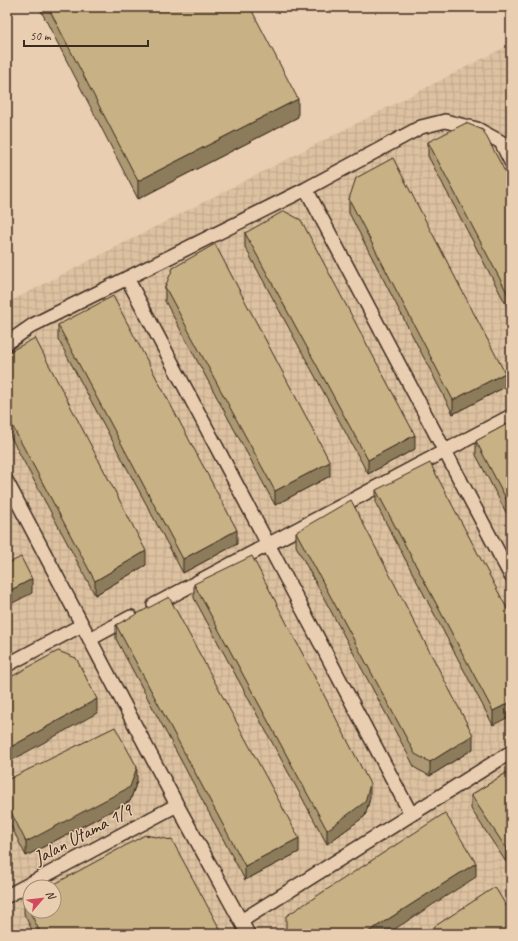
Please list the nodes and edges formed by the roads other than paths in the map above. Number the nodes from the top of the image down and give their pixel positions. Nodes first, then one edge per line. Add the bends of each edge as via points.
1 (511, 162) edge
2 (306, 189) junction
3 (127, 278) junction
4 (7, 343) edge
5 (511, 416) edge
6 (445, 451) junction
7 (7, 482) edge
8 (268, 544) junction
9 (511, 576) edge
10 (82, 625) junction
11 (90, 639) junction
12 (7, 665) edge
13 (511, 752) edge
14 (177, 805) junction
15 (411, 814) junction
16 (7, 896) edge
17 (241, 921) junction
18 (248, 934) edge

1 - 2 street via 501,142 477,129 445,121 421,127
2 - 3 street
2 - 6 street
3 - 4 street via 33,325
3 - 8 street
5 - 6 street
6 - 8 street
6 - 9 street
7 - 10 street
8 - 11 street
8 - 15 street
10 - 11 street
10 - 12 street
11 - 14 street
13 - 15 street
14 - 16 street, Jalan Utama 1/9
14 - 17 street
15 - 17 street
17 - 18 street

